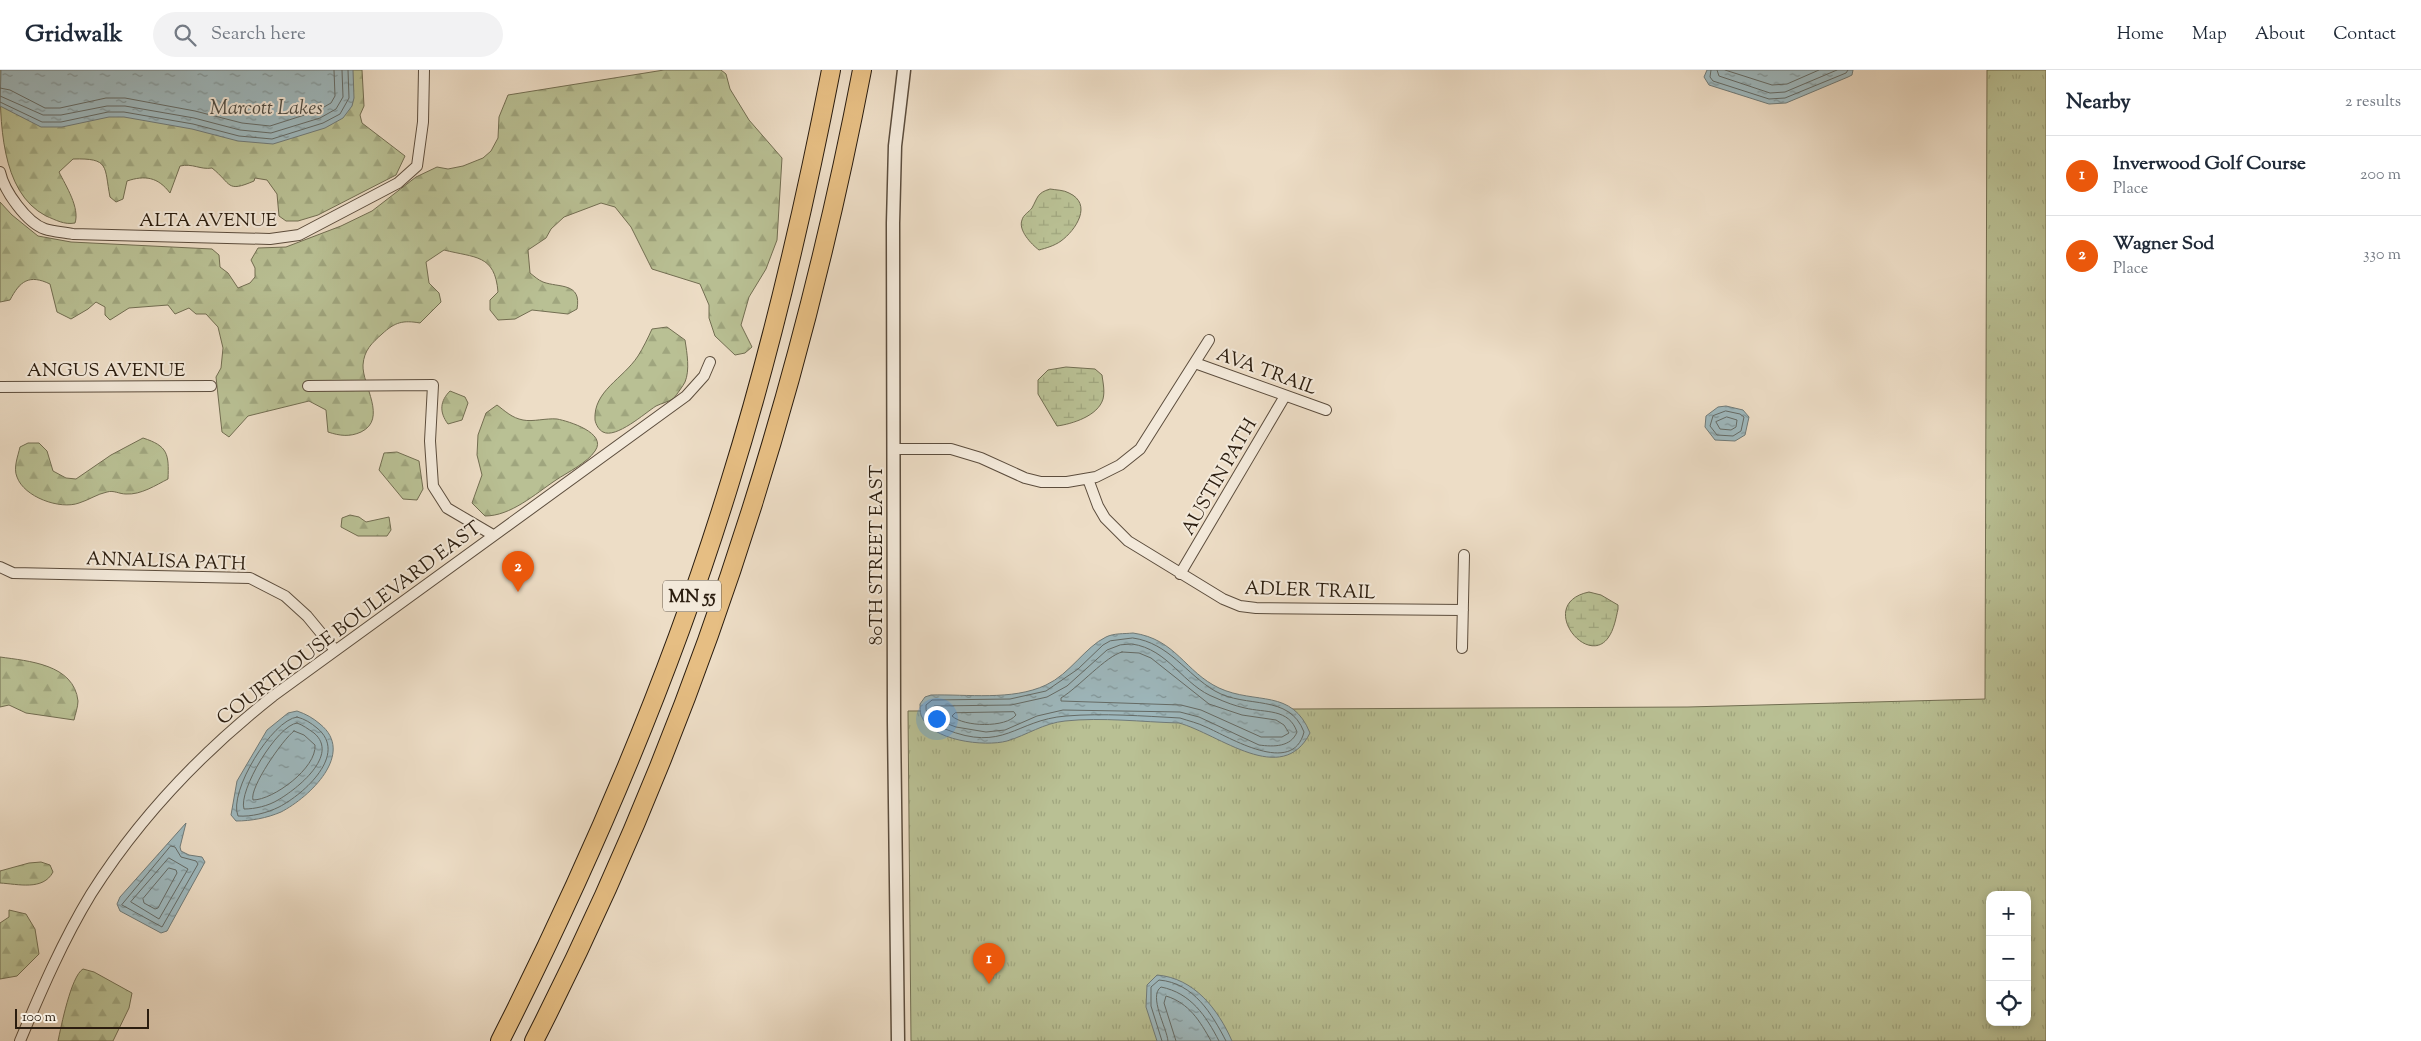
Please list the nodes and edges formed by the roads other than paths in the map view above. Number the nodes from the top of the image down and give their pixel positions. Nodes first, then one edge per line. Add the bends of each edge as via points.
1 (424, 70) edge
2 (830, 70) edge
3 (862, 70) edge
4 (868, 70) edge
5 (904, 70) edge
6 (848, 142) junction
7 (1, 177) edge
8 (1209, 340) dead end
9 (710, 362) dead end
10 (1195, 363) junction
11 (211, 386) dead end
12 (308, 386) dead end
13 (0, 387) edge
14 (1285, 396) junction
15 (1326, 410) dead end
16 (894, 449) junction
17 (1088, 479) junction
18 (494, 535) junction
19 (1464, 555) dead end
20 (0, 568) edge
21 (1180, 574) junction
22 (1463, 610) junction
23 (1462, 648) dead end
24 (335, 650) junction
25 (20, 1041) edge
26 (500, 1041) edge
27 (534, 1041) edge
28 (898, 1041) edge

1 - 7 street, ALTA AVENUE via 423,122 417,166 398,183 299,235 270,239 73,234 44,229 17,207
2 - 26 highway, MN 55 via 796,236 764,363 730,482 694,590 596,841
3 - 6 highway, MN 55
4 - 6 highway
5 - 16 street, 80TH STREET EAST via 894,176
6 - 27 highway, MN 55 via 787,394 717,618 638,820
8 - 10 street
9 - 18 street, COURTHOUSE BOULEVARD EAST via 704,376 686,396
10 - 14 street, AVA TRAIL
10 - 17 street via 1140,448 1120,466
11 - 13 street, ANGUS AVENUE
12 - 18 street via 433,385 430,441 433,486 447,508
14 - 15 street, AVA TRAIL
14 - 21 street, AUSTIN PATH
16 - 17 street via 952,449 1041,482
16 - 28 street, 80TH STREET EAST
17 - 21 street, ADLER TRAIL via 1098,506 1117,532
18 - 24 street, COURTHOUSE BOULEVARD EAST
19 - 22 street
20 - 24 street, ANNALISA PATH via 12,572 250,578 285,596 307,616
21 - 22 street, ADLER TRAIL via 1228,602 1248,608
22 - 23 street
24 - 25 street, COURTHOUSE BOULEVARD EAST via 272,696 222,739 138,829 91,894

